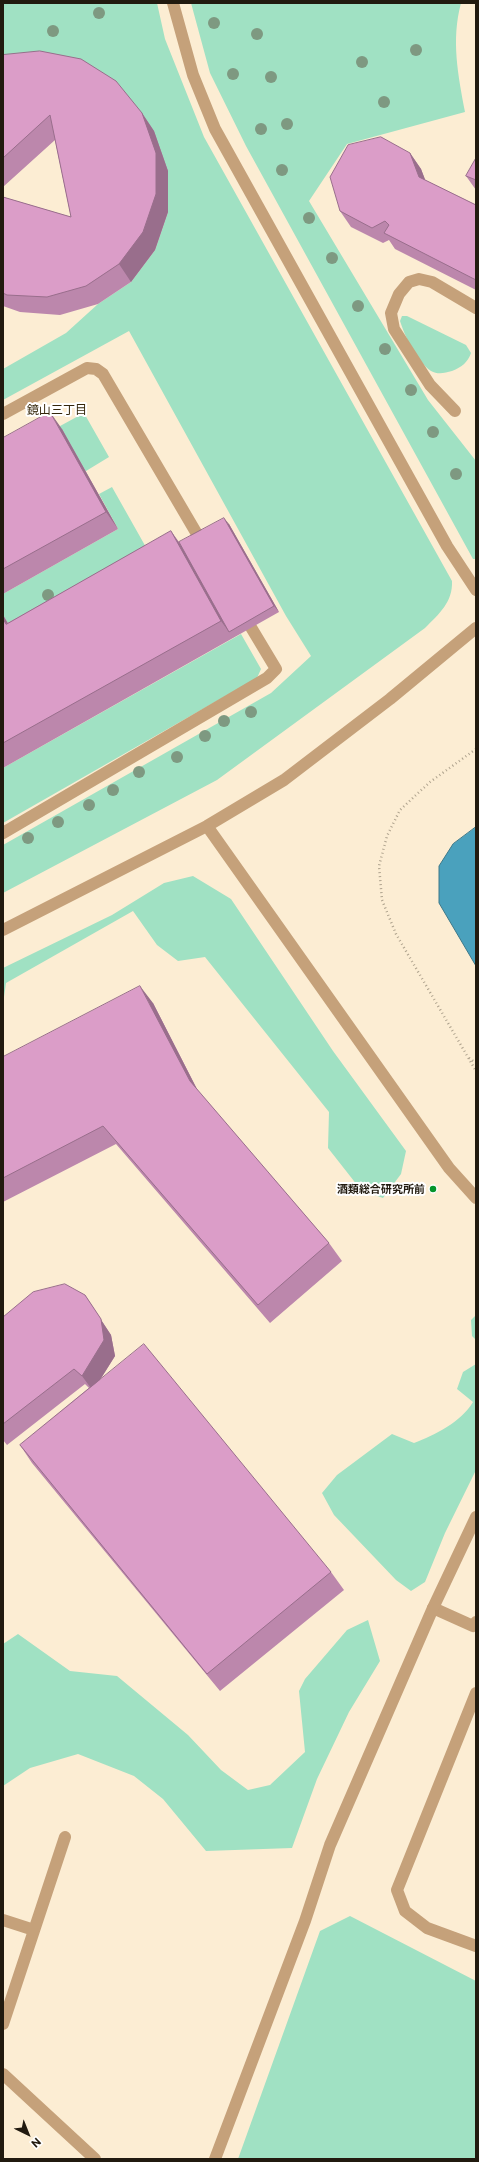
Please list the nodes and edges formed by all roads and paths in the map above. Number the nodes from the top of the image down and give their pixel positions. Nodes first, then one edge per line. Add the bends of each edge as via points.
1 (173, 3) edge
2 (476, 308) edge
3 (455, 411) dead end
4 (3, 414) edge
5 (212, 559) edge
6 (476, 590) edge
7 (236, 600) edge
8 (476, 628) edge
9 (476, 749) edge
10 (207, 826) junction
11 (3, 833) edge
12 (3, 930) edge
13 (467, 1056) junction
14 (476, 1063) edge
15 (476, 1071) edge
16 (476, 1198) edge
17 (476, 1517) edge
18 (433, 1608) junction
19 (476, 1622) edge
20 (476, 1693) edge
21 (65, 1837) dead end
22 (3, 1920) edge
23 (34, 1930) junction
24 (476, 1946) edge
25 (3, 2024) edge
26 (3, 2074) edge
27 (95, 2159) edge
28 (215, 2159) edge

1 - 6 street via 193,75 215,129 447,546
2 - 3 street via 432,282 419,278 409,282 399,294 391,313 394,329 430,385
4 - 5 street via 87,368 96,369 103,374
7 - 11 street via 276,669 267,678
8 - 10 street via 390,699 284,780
9 - 13 path via 430,782 400,810 387,836 378,866 382,900 396,934
10 - 12 street
10 - 16 street via 449,1168
13 - 14 path
13 - 15 path
17 - 18 street
18 - 19 street via 473,1626
18 - 28 street via 330,1845 305,1921
20 - 24 street via 397,1890 405,1911 427,1928
21 - 23 street
22 - 23 street
23 - 25 street
26 - 27 street

